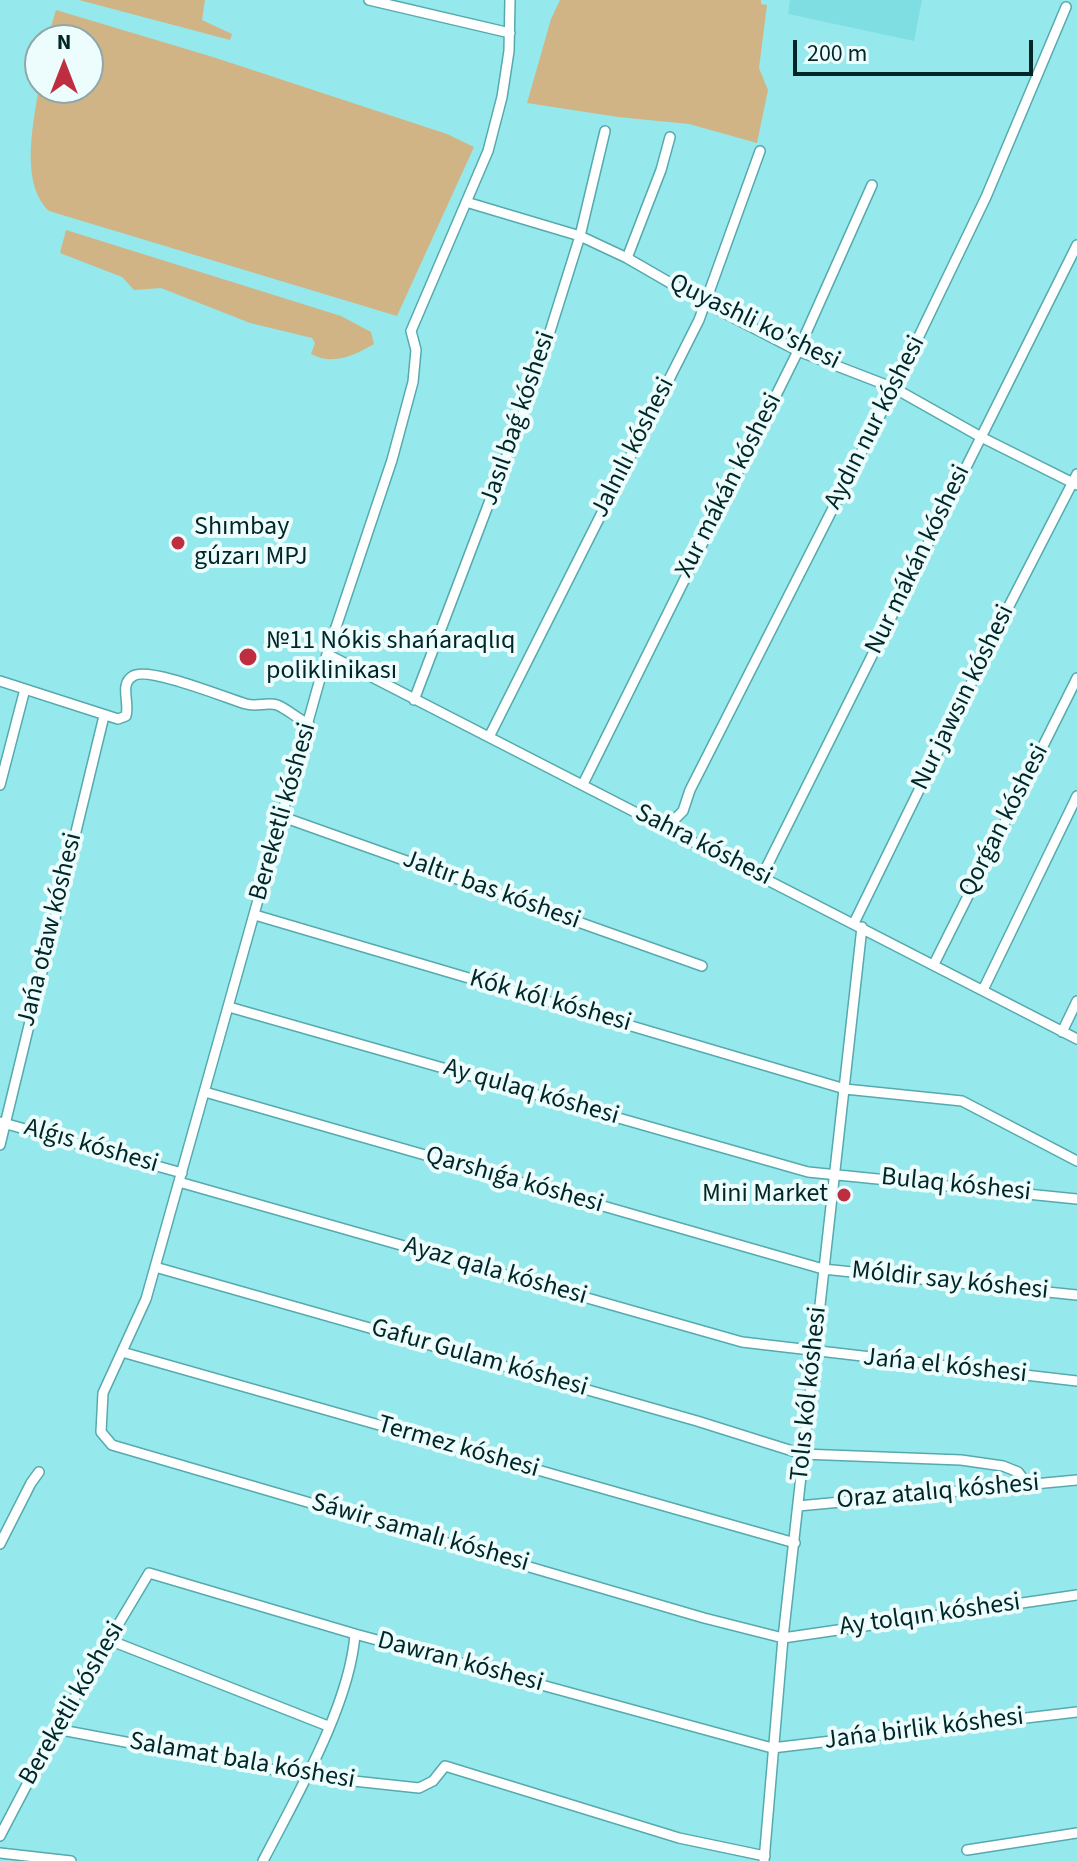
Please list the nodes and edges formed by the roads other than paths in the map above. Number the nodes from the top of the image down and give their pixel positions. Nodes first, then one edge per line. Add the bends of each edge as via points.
1 (369, 0) edge
2 (510, 0) edge
3 (1066, 7) dead end
4 (510, 33) junction
5 (605, 131) dead end
6 (670, 137) dead end
7 (760, 151) dead end
8 (872, 185) dead end
9 (466, 202) junction
10 (580, 236) junction
11 (1077, 245) edge
12 (627, 258) junction
13 (705, 303) junction
14 (798, 351) junction
15 (894, 388) junction
16 (981, 437) junction
17 (1075, 480) edge
18 (327, 654) junction
19 (1077, 678) edge
20 (0, 681) edge
21 (25, 689) junction
22 (414, 700) junction
23 (104, 716) junction
24 (309, 724) junction
25 (489, 737) junction
26 (583, 784) junction
27 (0, 785) edge
28 (1077, 796) edge
29 (280, 816) junction
30 (667, 827) junction
31 (762, 876) junction
32 (255, 915) junction
33 (858, 925) junction
34 (934, 964) junction
35 (702, 966) dead end
36 (983, 990) junction
37 (1077, 1001) edge
38 (229, 1007) junction
39 (1062, 1032) junction
40 (1077, 1039) edge
41 (845, 1089) junction
42 (205, 1092) junction
43 (2, 1122) edge
44 (0, 1145) edge
45 (1077, 1161) edge
46 (834, 1173) junction
47 (181, 1177) junction
48 (1077, 1199) edge
49 (155, 1267) junction
50 (823, 1269) junction
51 (1077, 1295) edge
52 (122, 1352) junction
53 (813, 1352) junction
54 (1077, 1381) edge
55 (103, 1393) joint
56 (802, 1454) junction
57 (39, 1472) dead end
58 (1077, 1480) edge
59 (1028, 1485) junction
60 (798, 1506) junction
61 (795, 1543) junction
62 (0, 1544) edge
63 (149, 1573) joint
64 (1077, 1595) edge
65 (355, 1634) junction
66 (783, 1638) junction
67 (109, 1640) junction
68 (1077, 1712) edge
69 (328, 1726) junction
70 (56, 1729) junction
71 (772, 1748) junction
72 (307, 1776) junction
73 (1077, 1833) edge
74 (0, 1836) edge
75 (967, 1850) dead end
76 (0, 1853) edge
77 (764, 1858) edge
78 (71, 1861) edge
79 (263, 1861) edge

1 - 4 street
2 - 4 street, Bereketli kóshesi
3 - 15 street, Aydın nur kóshesi via 986,197
4 - 9 street, Bereketli kóshesi via 488,151
5 - 10 street, Jasıl baǵ kóshesi
6 - 12 street
7 - 13 street, Jalnılı kóshesi
8 - 14 street, Xur mákán kóshesi
9 - 10 street, Quyashli ko'shesi
9 - 18 street, Bereketli kóshesi via 411,331 416,350 413,382
10 - 12 street, Quyashli ko'shesi
10 - 22 street, Jasıl baǵ kóshesi via 530,395
11 - 16 street, Nur mákán kóshesi
12 - 13 street, Quyashli ko'shesi
13 - 14 street, Quyashli ko'shesi
13 - 25 street, Jalnılı kóshesi
14 - 15 street, Quyashli ko'shesi
14 - 26 street, Xur mákán kóshesi
15 - 16 street, Quyashli ko'shesi
15 - 30 street, Aydın nur kóshesi via 683,811
16 - 17 street, Quyashli ko'shesi
16 - 31 street, Nur mákán kóshesi
17 - 33 street, Nur jawsın kóshesi via 1009,606
18 - 22 street, Sahra kóshesi
18 - 24 street, Bereketli kóshesi
19 - 34 street, Qorǵan kóshesi
20 - 21 street
21 - 23 street
21 - 27 street
22 - 25 street, Sahra kóshesi
23 - 24 street via 126,716 124,688 130,677 156,674 254,706 277,705
23 - 43 street, Jańa otaw kóshesi
24 - 29 street, Bereketli kóshesi
25 - 26 street, Sahra kóshesi
26 - 30 street, Sahra kóshesi
28 - 36 street
29 - 32 street, Bereketli kóshesi
29 - 35 street, Jaltır bas kóshesi
30 - 31 street, Sahra kóshesi
31 - 33 street, Sahra kóshesi
32 - 38 street, Bereketli kóshesi
32 - 41 street, Kók kól kóshesi
33 - 34 street, Sahra kóshesi
33 - 41 street, Tolıs kól kóshesi
34 - 36 street, Sahra kóshesi
36 - 39 street, Sahra kóshesi
37 - 39 street
38 - 42 street, Bereketli kóshesi
38 - 46 street, Ay qulaq kóshesi via 808,1172
39 - 40 street, Sahra kóshesi
41 - 45 street, Kók kól kóshesi via 962,1101
41 - 46 street, Tolıs kól kóshesi
42 - 47 street, Bereketli kóshesi
42 - 50 street, Qarshıǵa kóshesi
43 - 44 street, Jańa otaw kóshesi
43 - 47 street, Alǵıs kóshesi
46 - 48 street, Bulaq kóshesi
46 - 50 street, Tolıs kól kóshesi
47 - 49 street, Bereketli kóshesi
47 - 53 street, Ayaz qala kóshesi via 742,1342
49 - 52 street, Bereketli kóshesi
49 - 56 street, Gafur Gulam kóshesi
50 - 51 street, Móldir say kóshesi
50 - 53 street, Tolıs kól kóshesi
52 - 55 street, Bereketli kóshesi
52 - 61 street, Termez kóshesi
53 - 54 street, Jańa el kóshesi
53 - 56 street, Tolıs kól kóshesi
55 - 66 street, Sáwir samalı kóshesi via 101,1432 112,1445
56 - 59 street, Gafur Gulam kóshesi via 961,1460 1003,1466 1018,1472
56 - 60 street, Tolıs kól kóshesi
57 - 62 street
58 - 59 street, Oraz atalıq kóshesi
59 - 60 street, Oraz atalıq kóshesi
60 - 61 street, Tolıs kól kóshesi
61 - 66 street, Tolıs kól kóshesi
63 - 65 street, Dawran kóshesi
63 - 67 street, Bereketli kóshesi
64 - 66 street, Ay tolqın kóshesi
65 - 69 street via 353,1662
65 - 71 street, Dawran kóshesi
66 - 71 street, Tolıs kól kóshesi
67 - 69 street
67 - 70 street, Bereketli kóshesi
68 - 71 street, Jańa birlik kóshesi
69 - 72 street
70 - 72 street, Salamat bala kóshesi
70 - 74 street, Bereketli kóshesi
71 - 77 street, Tolıs kól kóshesi
72 - 77 street, Salamat bala kóshesi via 419,1788 445,1766 679,1838
72 - 79 street
73 - 75 street
76 - 78 street

